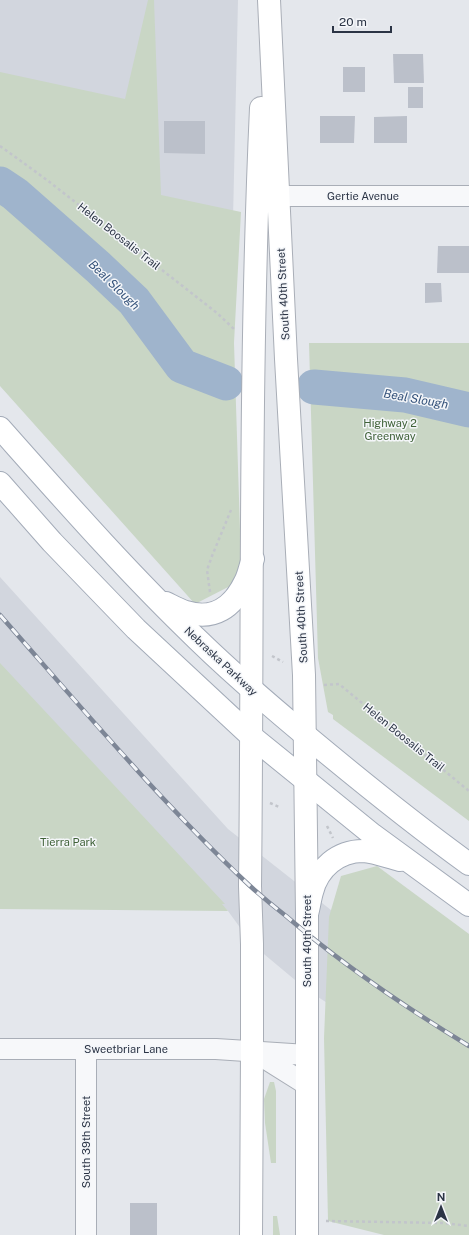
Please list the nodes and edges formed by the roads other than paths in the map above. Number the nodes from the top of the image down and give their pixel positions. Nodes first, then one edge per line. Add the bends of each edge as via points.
1 (268, 0) edge
2 (268, 196) junction
3 (469, 196) edge
4 (0, 428) edge
5 (0, 484) edge
6 (253, 558) junction
7 (154, 596) junction
8 (252, 690) junction
9 (305, 735) junction
10 (251, 736) junction
11 (306, 780) junction
12 (469, 864) edge
13 (420, 869) junction
14 (469, 905) edge
15 (307, 914) junction
16 (0, 1050) edge
17 (86, 1050) junction
18 (252, 1051) junction
19 (307, 1055) junction
20 (307, 1086) junction
21 (86, 1235) edge
22 (251, 1235) edge
23 (307, 1235) edge

1 - 2 main road, South 40th Street
2 - 3 street, Gertie Avenue
2 - 6 main road, South 40th Street via 253,360
2 - 9 main road, South 40th Street via 286,367 302,635
4 - 7 main road, Nebraska Parkway via 117,559
5 - 10 main road via 136,629
6 - 7 main road via 240,592 232,602 216,613 185,612
6 - 8 main road, South 40th Street
7 - 8 main road, Nebraska Parkway
8 - 9 main road, Nebraska Parkway
8 - 10 main road, South 40th Street
9 - 11 main road, South 40th Street
9 - 12 main road, Nebraska Parkway via 360,781
10 - 11 main road
10 - 18 main road, South 40th Street
11 - 13 main road via 373,835
11 - 15 main road, South 40th Street
13 - 14 main road
13 - 15 main road via 400,860 363,851 345,854 328,864 321,872 312,892
15 - 19 main road, South 40th Street
16 - 17 street, Sweetbriar Lane
17 - 18 street, Sweetbriar Lane
17 - 21 street, South 39th Street
18 - 19 street, Sweetbriar Lane
18 - 20 street, Sweetbriar Lane
18 - 22 main road, South 40th Street
19 - 20 main road, South 40th Street
20 - 23 main road, South 40th Street

